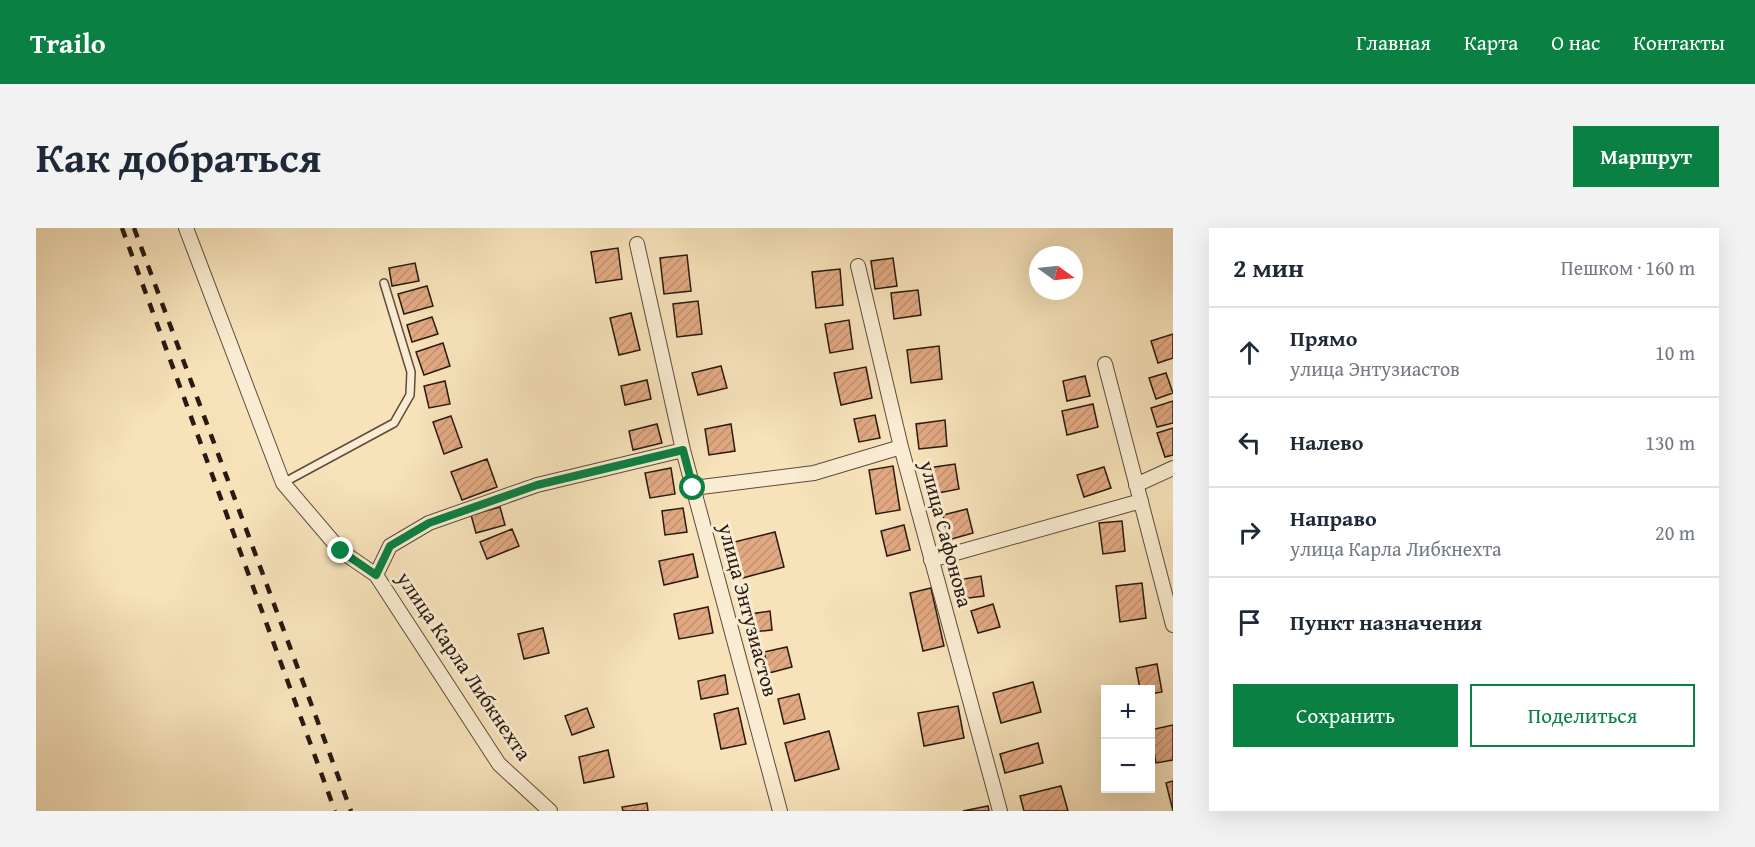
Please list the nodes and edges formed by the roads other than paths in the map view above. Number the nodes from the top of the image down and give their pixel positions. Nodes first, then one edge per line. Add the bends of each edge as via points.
1 (186, 228) edge
2 (637, 244) dead end
3 (858, 266) dead end
4 (384, 283) dead end
5 (1105, 364) dead end
6 (901, 447) junction
7 (683, 450) junction
8 (1173, 468) edge
9 (283, 483) junction
10 (1136, 484) junction
11 (693, 488) junction
12 (1140, 501) junction
13 (931, 560) junction
14 (376, 575) junction
15 (1173, 625) edge
16 (550, 811) edge
17 (780, 811) edge
18 (1000, 811) edge

1 - 9 street, улица Карла Либкнехта
2 - 7 street, улица Энтузиастов
3 - 6 street, улица Сафонова
4 - 9 lane via 411,372 410,395 394,423
5 - 10 street
6 - 11 street via 814,473
6 - 13 street, улица Сафонова
7 - 11 street, улица Энтузиастов
7 - 14 street via 537,485 429,523 390,546
8 - 10 street
9 - 14 street, улица Карла Либкнехта via 341,551
10 - 12 street
11 - 17 street, улица Энтузиастов
12 - 13 street
12 - 15 street
13 - 18 street, улица Сафонова
14 - 16 street, улица Карла Либкнехта via 499,764

